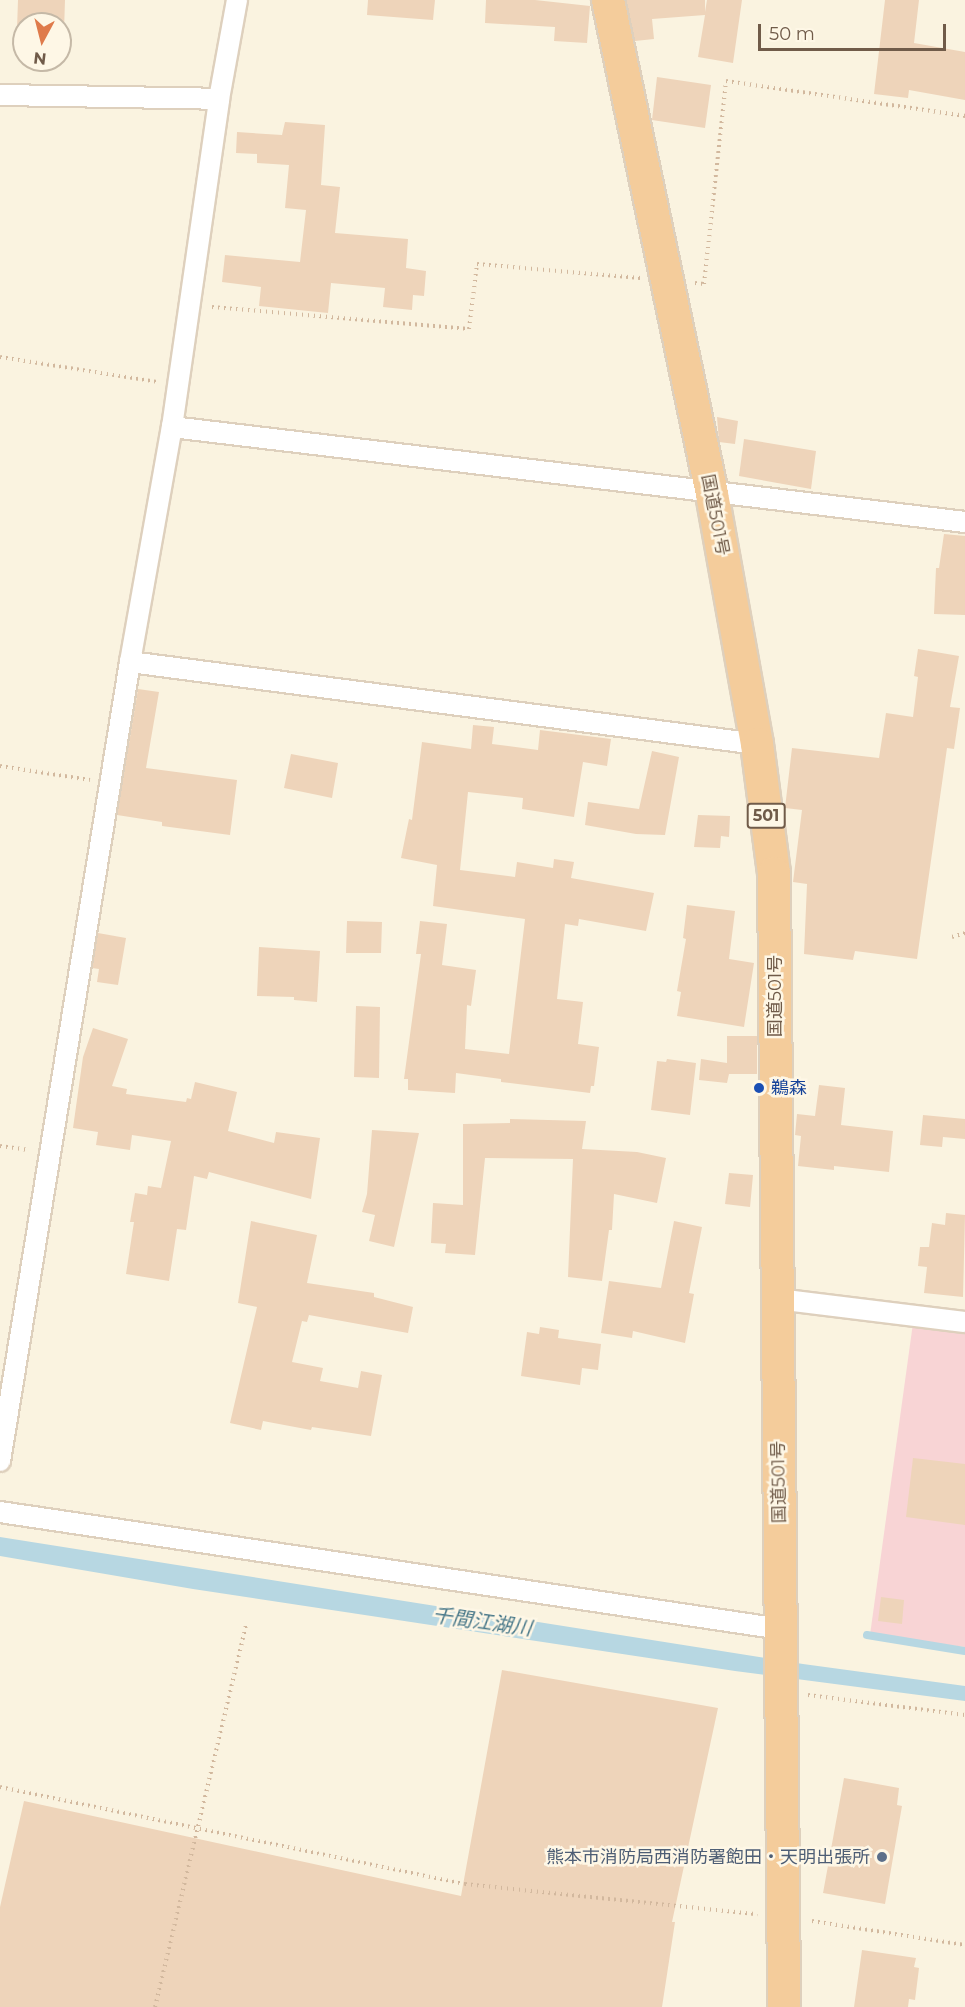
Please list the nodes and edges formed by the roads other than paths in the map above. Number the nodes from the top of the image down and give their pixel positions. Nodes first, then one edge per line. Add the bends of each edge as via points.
1 (237, 0) edge
2 (608, 0) edge
3 (0, 95) edge
4 (219, 99) junction
5 (172, 427) junction
6 (712, 494) junction
7 (965, 522) edge
8 (130, 662) junction
9 (757, 744) junction
10 (777, 1299) junction
11 (965, 1322) edge
12 (0, 1461) edge
13 (0, 1512) edge
14 (781, 1639) junction
15 (784, 2007) edge

1 - 4 street
2 - 6 highway, 国道501号 / 501
3 - 4 street
4 - 5 street
5 - 6 street
5 - 8 street
6 - 7 street
6 - 9 highway, 国道501号 / 501
8 - 9 street
8 - 12 street
9 - 10 highway, 国道501号 / 501 via 774,873
10 - 11 street
10 - 14 highway, 国道501号 / 501
13 - 14 street
14 - 15 highway, 国道501号 / 501

